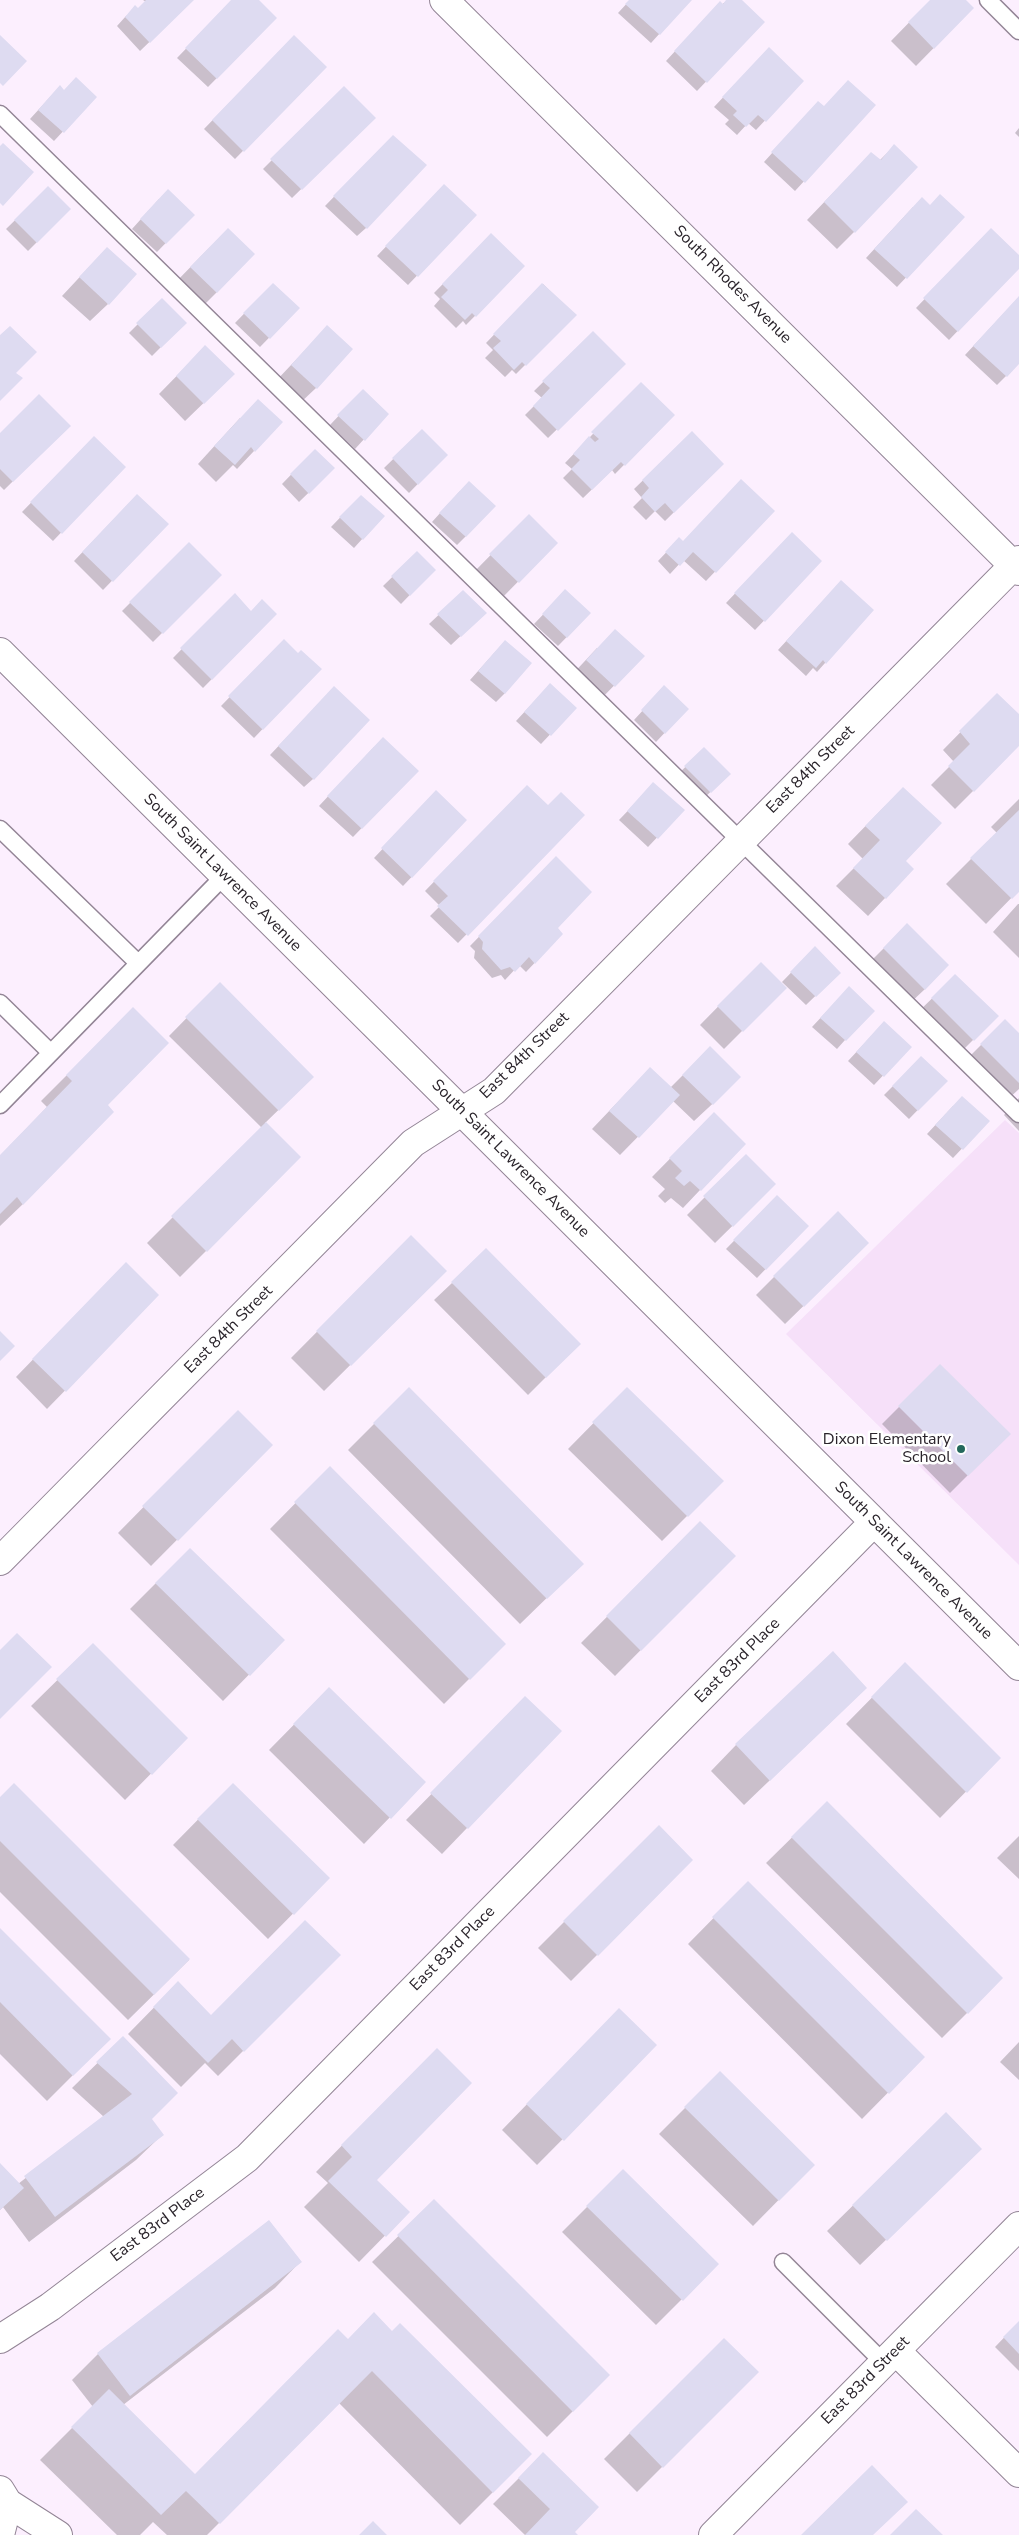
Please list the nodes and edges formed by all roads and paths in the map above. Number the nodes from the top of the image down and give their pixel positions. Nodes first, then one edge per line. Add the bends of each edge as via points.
1 (444, 0) edge
2 (988, 0) edge
3 (1019, 31) edge
4 (0, 114) edge
5 (1017, 565) edge
6 (0, 652) edge
7 (0, 829) edge
8 (740, 842) junction
9 (225, 875) junction
10 (138, 963) junction
11 (0, 1002) edge
12 (51, 1053) junction
13 (0, 1105) edge
14 (463, 1112) junction
15 (1019, 1114) edge
16 (874, 1522) junction
17 (0, 1561) edge
18 (1019, 1666) edge
19 (1019, 2226) edge
20 (783, 2262) dead end
21 (0, 2339) edge
22 (890, 2357) junction
23 (1019, 2473) edge
24 (4, 2496) edge
25 (0, 2535) edge
26 (58, 2535) edge
27 (713, 2535) edge

1 - 5 street, South Rhodes Avenue
2 - 3 lane
4 - 8 lane
5 - 8 street, East 84th Street
6 - 9 street, South Saint Lawrence Avenue
7 - 10 lane
8 - 14 street, East 84th Street via 494,1091
8 - 15 lane
9 - 10 lane
9 - 14 street, South Saint Lawrence Avenue
10 - 12 lane
11 - 12 lane
12 - 13 lane
14 - 16 street, South Saint Lawrence Avenue
14 - 17 street, East 84th Street via 413,1143
16 - 18 street, South Saint Lawrence Avenue
16 - 21 street, East 83rd Place via 247,2158 50,2308
19 - 22 street, East 83rd Street
20 - 22 lane
22 - 23 street
22 - 27 street, East 83rd Street
24 - 25 street
24 - 26 street

